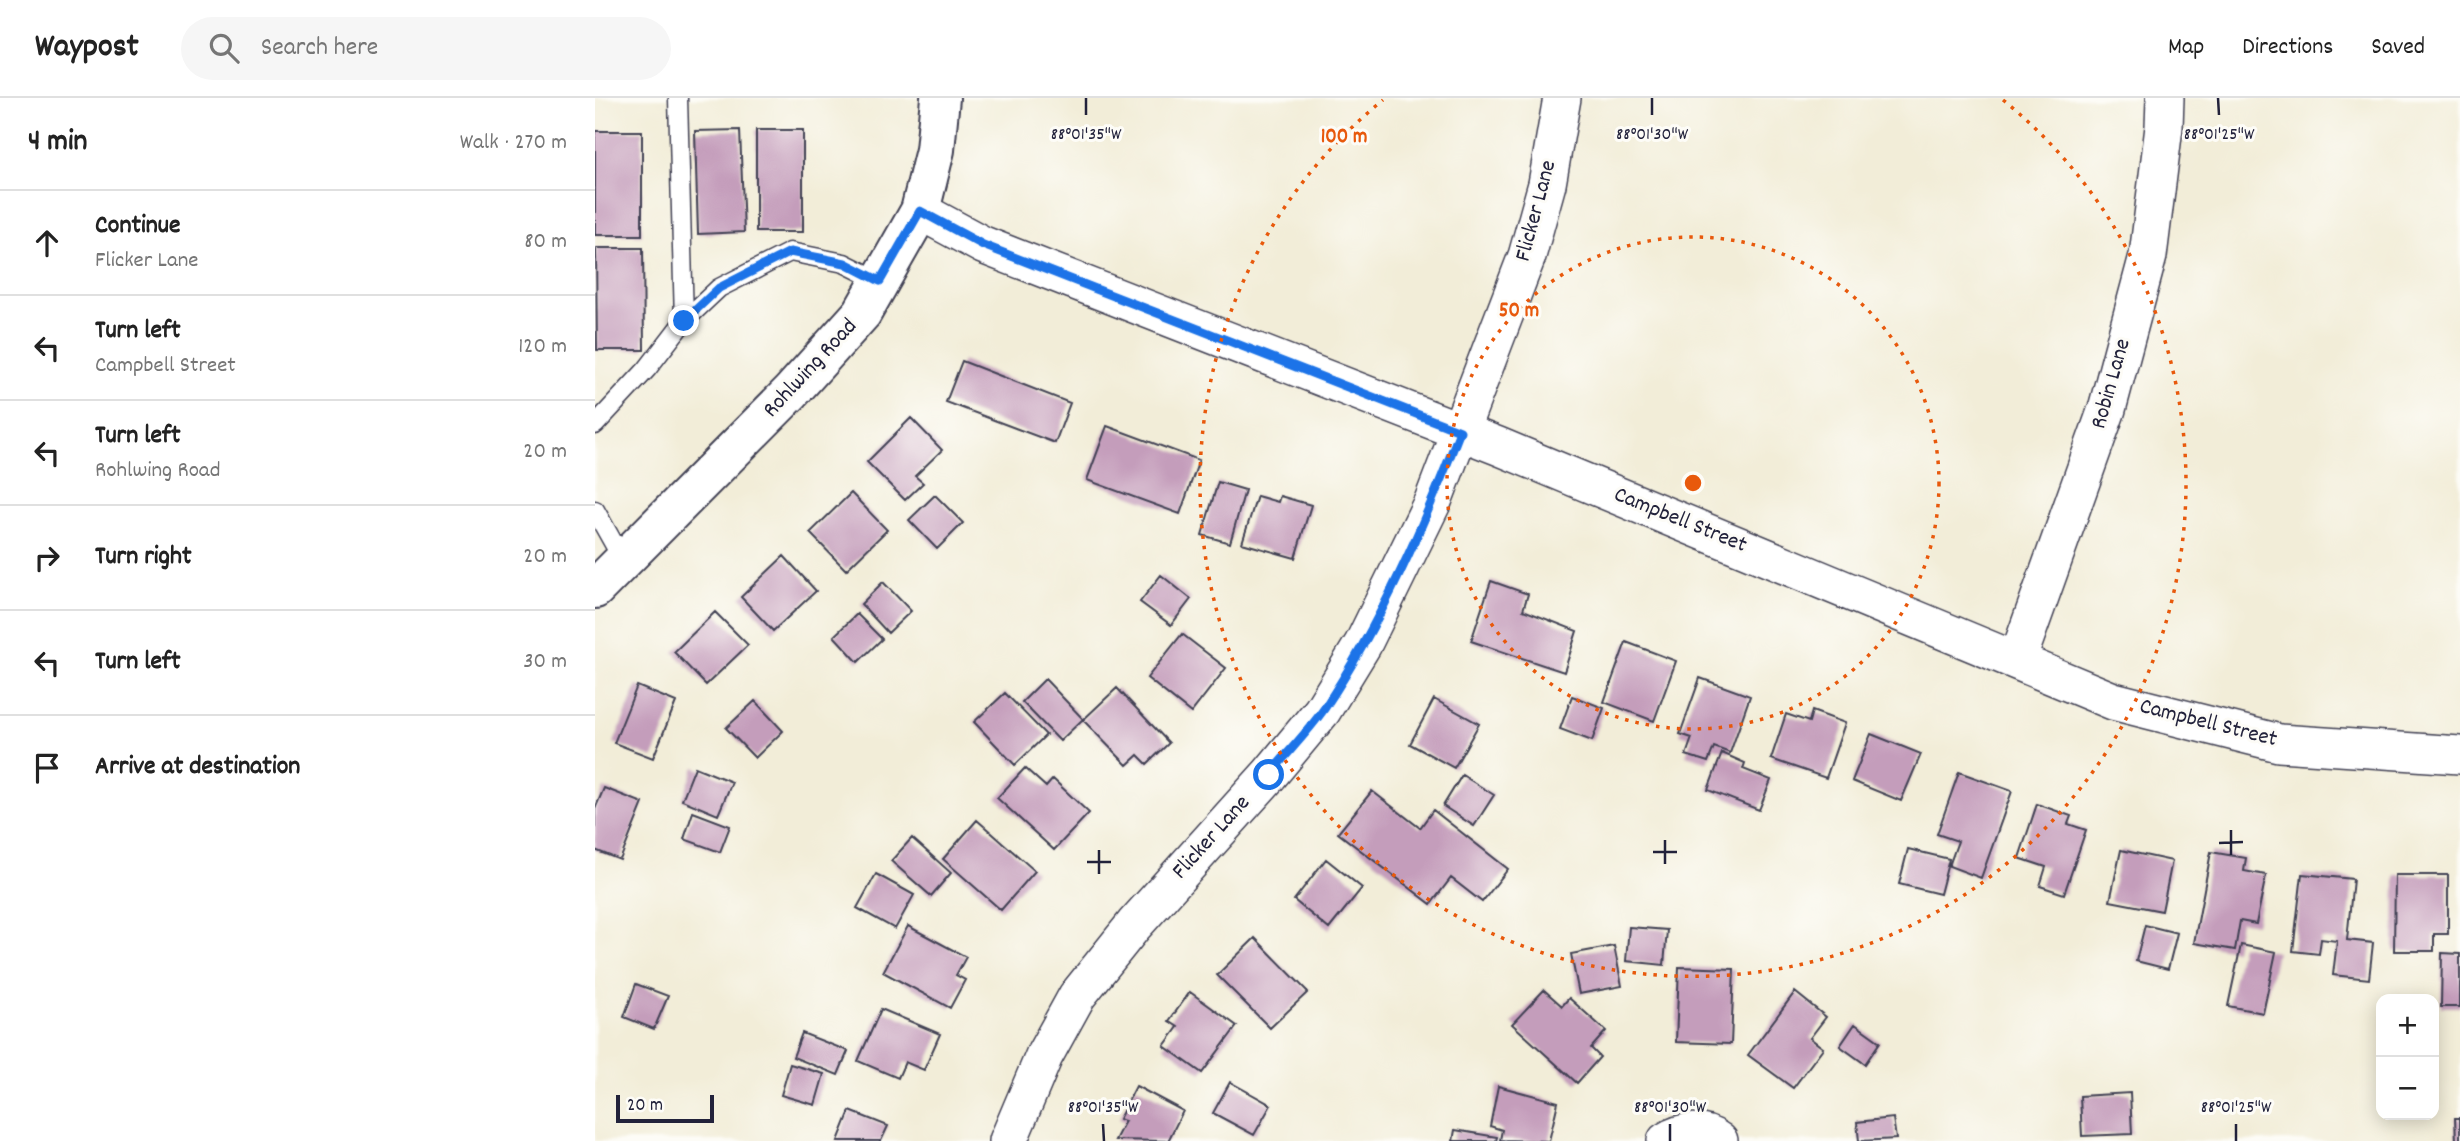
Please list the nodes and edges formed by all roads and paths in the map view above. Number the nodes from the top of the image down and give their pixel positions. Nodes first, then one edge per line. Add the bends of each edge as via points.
1 (678, 98) edge
2 (940, 98) edge
3 (1562, 98) edge
4 (2165, 98) edge
5 (920, 211) junction
6 (880, 281) junction
7 (684, 321) junction
8 (595, 425) edge
9 (1460, 431) junction
10 (595, 510) edge
11 (622, 560) junction
12 (595, 589) edge
13 (2017, 661) junction
14 (2460, 755) edge
15 (1008, 1141) edge
16 (1666, 1141) edge
17 (1719, 1141) edge

1 - 7 lane
2 - 5 street, Rohlwing Road via 935,150
3 - 9 street, Flicker Lane via 1547,184 1527,257
4 - 13 street, Robin Lane via 2148,256 2107,410
5 - 6 street, Rohlwing Road
5 - 9 street, Campbell Street via 983,245
6 - 7 lane via 845,263 790,252 719,288
6 - 11 street, Rohlwing Road via 863,313 791,393
7 - 8 lane
9 - 13 street, Campbell Street
9 - 15 street, Flicker Lane via 1391,589 1322,710 1077,996 1044,1056
10 - 11 lane
11 - 12 street, Rohlwing Road
13 - 14 street, Campbell Street via 2113,701 2279,743
16 - 17 street via 1692,1132

